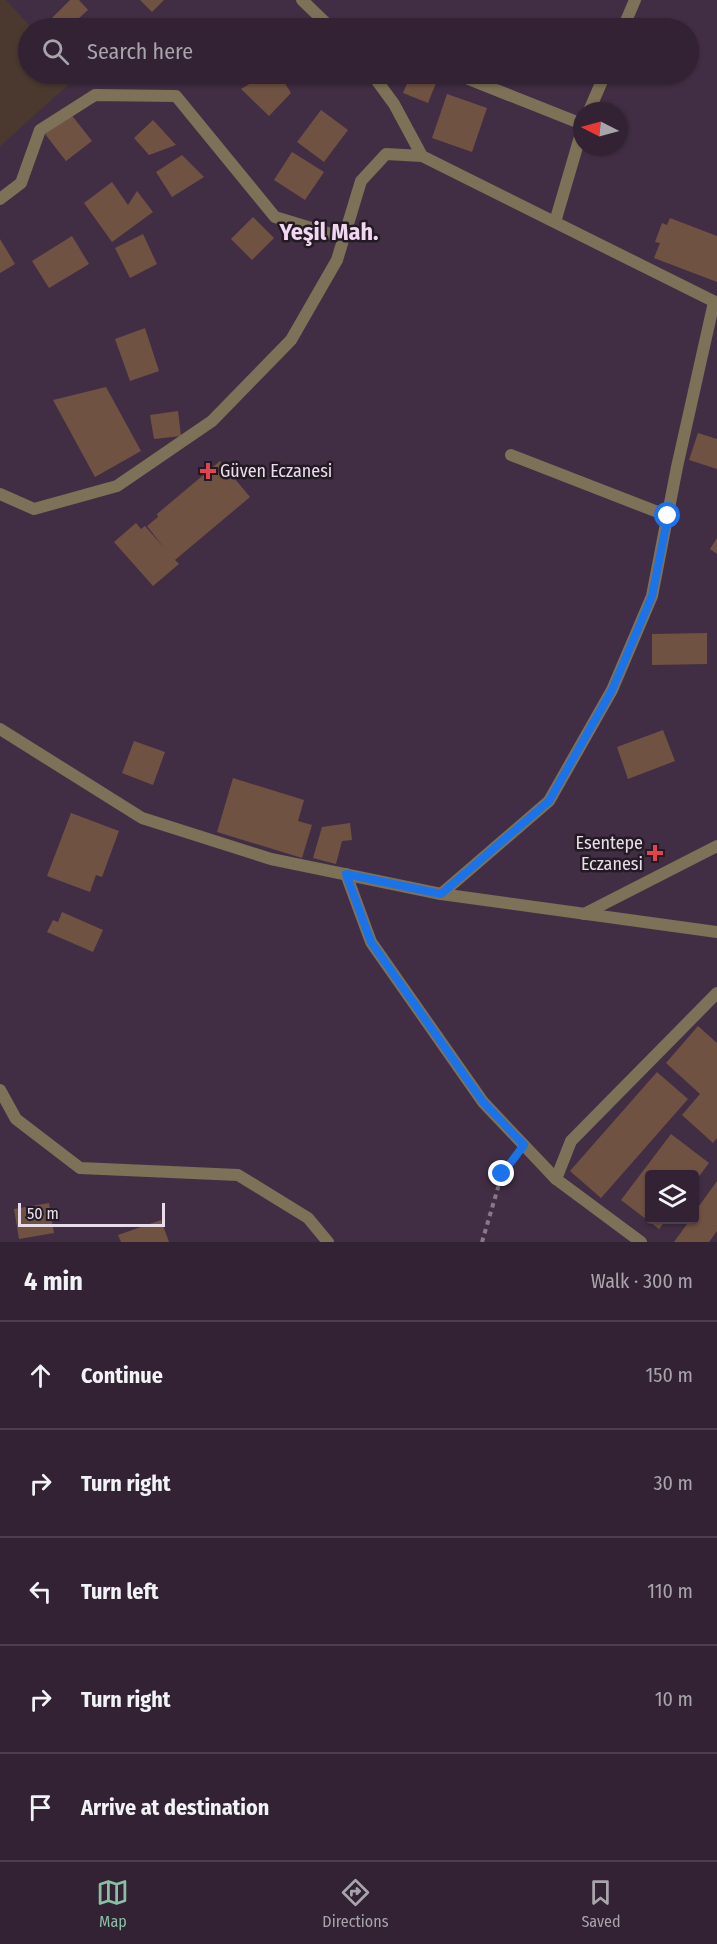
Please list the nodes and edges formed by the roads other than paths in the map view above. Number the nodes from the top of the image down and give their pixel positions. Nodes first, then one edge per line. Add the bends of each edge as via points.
1 (634, 0) edge
2 (310, 3) edge
3 (323, 18) edge
4 (627, 18) edge
5 (379, 84) edge
6 (481, 84) edge
7 (601, 84) edge
8 (593, 102) edge
9 (573, 120) edge
10 (422, 156) junction
11 (574, 156) edge
12 (0, 199) edge
13 (555, 222) junction
14 (344, 238) junction
15 (716, 303) edge
16 (511, 455) dead end
17 (0, 494) edge
18 (668, 516) junction
19 (0, 729) edge
20 (717, 846) edge
21 (346, 874) junction
22 (441, 894) junction
23 (584, 914) junction
24 (717, 932) edge
25 (715, 998) edge
26 (0, 1090) edge
27 (556, 1179) junction
28 (327, 1242) edge
29 (641, 1242) edge

1 - 4 street
2 - 3 street
5 - 10 street
6 - 9 street
7 - 8 street
10 - 13 street
10 - 14 street via 386,154 362,181
11 - 13 street
12 - 14 street via 21,183 40,130 95,95 176,96 275,217
13 - 15 street
14 - 17 street via 337,260 291,340 212,421 117,486 34,509
15 - 18 street
16 - 18 street
18 - 22 street via 652,596 612,690 549,801
19 - 21 street via 141,818 271,859
20 - 23 street
21 - 22 street
21 - 27 street via 371,942 483,1102
22 - 23 street
23 - 24 street
25 - 27 street via 571,1142
26 - 28 street via 16,1119 80,1168 238,1175 308,1218
27 - 29 street

